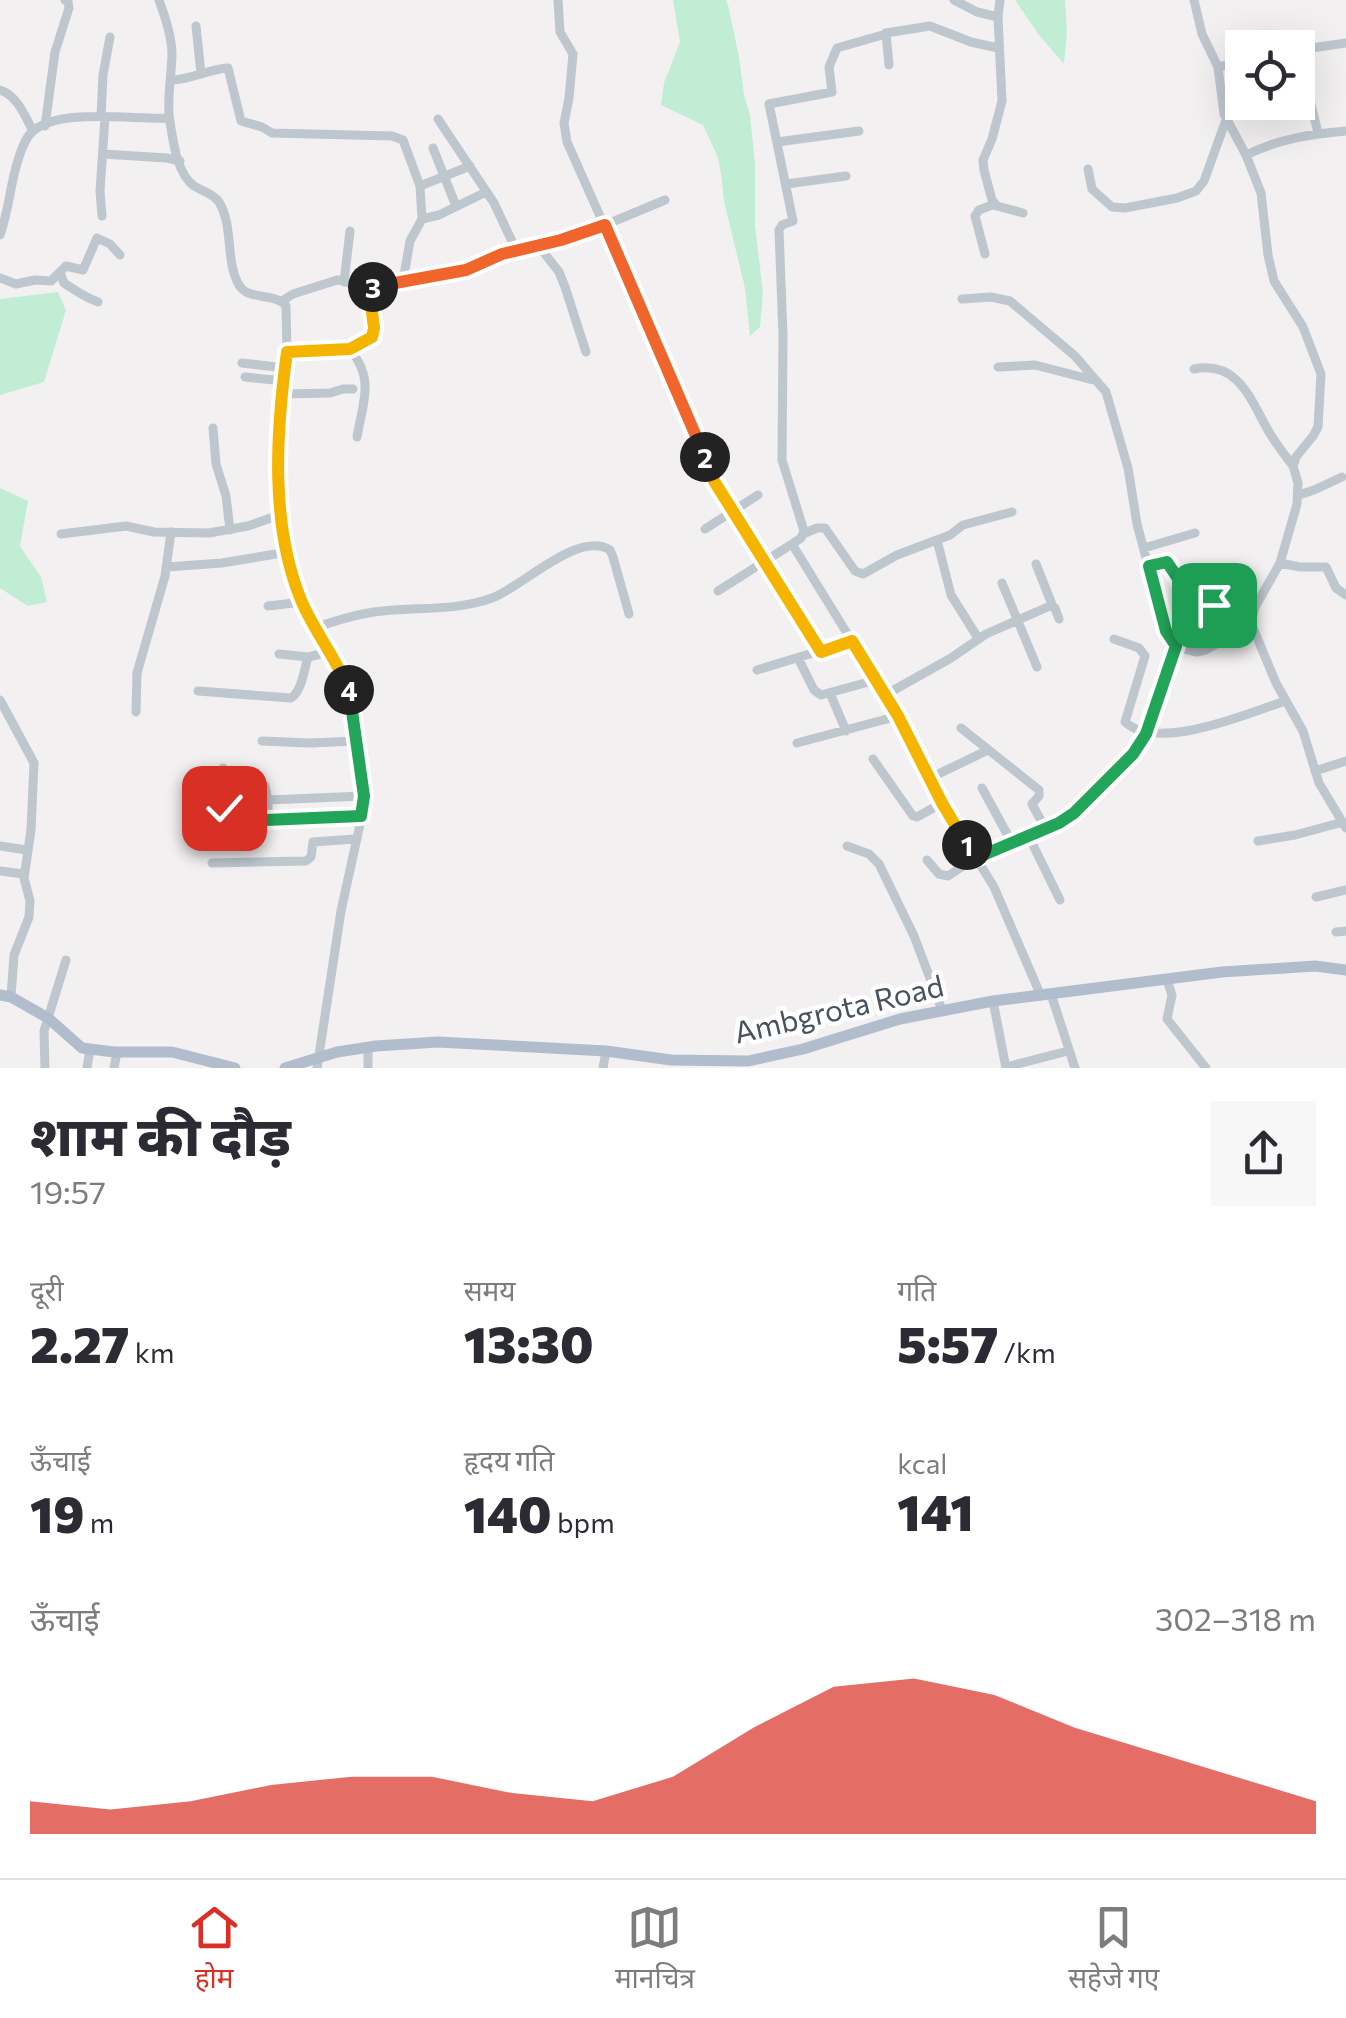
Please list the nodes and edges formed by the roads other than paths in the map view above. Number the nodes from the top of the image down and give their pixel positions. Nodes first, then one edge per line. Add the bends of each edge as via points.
1 (65, 0) edge
2 (159, 0) edge
3 (558, 0) edge
4 (954, 0) edge
5 (1000, 0) edge
6 (1194, 0) edge
7 (998, 18) junction
8 (196, 26) dead end
9 (886, 34) junction
10 (110, 37) dead end
11 (1346, 43) edge
12 (998, 48) junction
13 (1315, 48) edge
14 (889, 65) dead end
15 (1225, 66) edge
16 (1218, 67) junction
17 (201, 74) junction
18 (171, 80) junction
19 (0, 90) edge
20 (1225, 113) edge
21 (103, 117) junction
22 (169, 118) junction
23 (438, 119) dead end
24 (1226, 120) joint
25 (1315, 120) edge
26 (44, 126) junction
27 (33, 130) junction
28 (1346, 131) edge
29 (859, 132) dead end
30 (1318, 134) junction
31 (776, 142) junction
32 (433, 148) dead end
33 (103, 154) junction
34 (1246, 155) junction
35 (180, 162) junction
36 (470, 166) junction
37 (1088, 169) dead end
38 (446, 176) junction
39 (846, 176) dead end
40 (786, 184) junction
41 (420, 186) junction
42 (486, 192) junction
43 (666, 200) dead end
44 (996, 204) junction
45 (456, 206) junction
46 (1023, 213) dead end
47 (102, 216) dead end
48 (422, 219) junction
49 (605, 225) junction
50 (1, 232) edge
51 (350, 232) dead end
52 (538, 245) junction
53 (516, 250) junction
54 (985, 254) dead end
55 (120, 255) dead end
56 (60, 272) junction
57 (0, 278) edge
58 (403, 281) junction
59 (344, 282) junction
60 (369, 288) junction
61 (962, 299) dead end
62 (282, 300) junction
63 (98, 302) dead end
64 (350, 349) junction
65 (287, 352) junction
66 (586, 352) dead end
67 (242, 363) dead end
68 (998, 366) dead end
69 (285, 368) junction
70 (1194, 369) dead end
71 (245, 377) dead end
72 (284, 381) junction
73 (1100, 382) junction
74 (352, 389) dead end
75 (283, 394) junction
76 (212, 428) dead end
77 (358, 438) dead end
78 (1293, 466) junction
79 (1342, 477) dead end
80 (758, 495) dead end
81 (1299, 495) junction
82 (732, 510) junction
83 (1012, 512) dead end
84 (282, 514) junction
85 (705, 529) dead end
86 (230, 530) junction
87 (171, 532) junction
88 (1195, 532) dead end
89 (61, 534) dead end
90 (803, 534) junction
91 (937, 540) junction
92 (792, 544) junction
93 (1144, 548) junction
94 (288, 552) junction
95 (764, 561) junction
96 (1280, 563) junction
97 (1036, 564) dead end
98 (1149, 566) junction
99 (166, 567) junction
100 (1002, 583) dead end
101 (718, 591) dead end
102 (1346, 595) edge
103 (302, 602) junction
104 (268, 606) dead end
105 (1053, 606) junction
106 (629, 614) dead end
107 (1059, 618) dead end
108 (1017, 620) junction
109 (1246, 626) junction
110 (315, 628) junction
111 (978, 638) junction
112 (1114, 639) dead end
113 (852, 641) junction
114 (1176, 646) junction
115 (330, 652) junction
116 (821, 652) junction
117 (278, 654) dead end
118 (308, 657) junction
119 (798, 658) junction
120 (1037, 667) dead end
121 (757, 670) dead end
122 (876, 680) junction
123 (198, 691) dead end
124 (830, 693) junction
125 (886, 695) junction
126 (0, 700) edge
127 (1285, 702) junction
128 (136, 712) dead end
129 (898, 716) junction
130 (960, 728) dead end
131 (846, 730) junction
132 (1146, 734) junction
133 (262, 741) dead end
134 (356, 742) junction
135 (797, 743) dead end
136 (988, 750) junction
137 (873, 760) dead end
138 (1346, 761) edge
139 (223, 768) dead end
140 (1315, 771) junction
141 (930, 778) junction
142 (982, 788) dead end
143 (364, 796) junction
144 (211, 800) dead end
145 (268, 800) junction
146 (942, 803) junction
147 (361, 816) junction
148 (268, 820) junction
149 (1345, 825) edge
150 (1046, 830) junction
151 (1029, 837) junction
152 (355, 839) junction
153 (1258, 841) dead end
154 (1012, 843) junction
155 (0, 846) edge
156 (847, 846) dead end
157 (28, 850) junction
158 (976, 858) junction
159 (926, 860) dead end
160 (212, 864) dead end
161 (0, 871) edge
162 (24, 874) junction
163 (1346, 890) edge
164 (1316, 897) dead end
165 (1060, 900) dead end
166 (66, 960) dead end
167 (1346, 970) edge
168 (1167, 980) junction
169 (1046, 995) junction
170 (5, 996) edge
171 (993, 1001) junction
172 (942, 1010) junction
173 (48, 1018) junction
174 (368, 1047) junction
175 (90, 1049) junction
176 (1068, 1050) junction
177 (606, 1051) junction
178 (117, 1052) junction
179 (318, 1062) edge
180 (1006, 1067) edge
181 (45, 1068) edge
182 (87, 1068) edge
183 (114, 1068) edge
184 (235, 1068) edge
185 (285, 1068) edge
186 (368, 1068) edge
187 (603, 1068) edge
188 (1075, 1068) edge
189 (1206, 1068) edge

1 - 26 street via 69,8
2 - 18 street via 170,32
3 - 49 street via 560,32 573,54 564,132
4 - 7 street
5 - 7 street
6 - 16 street
7 - 12 street
8 - 17 street
9 - 12 street via 930,26
9 - 14 street
9 - 31 street via 838,48 830,67 832,92 770,103
10 - 21 street
11 - 13 street
12 - 44 street via 1002,100 983,164
15 - 16 street
16 - 20 street
17 - 18 street
17 - 41 street via 228,68 241,121 272,133 400,138
18 - 22 street
19 - 27 street
21 - 22 street
21 - 26 street via 74,116
21 - 33 street
22 - 35 street
23 - 36 street
24 - 34 street
24 - 37 street via 1204,181 1178,198 1112,207 1092,190
25 - 30 street
26 - 27 street
27 - 50 street via 18,159
28 - 30 street
29 - 31 street
30 - 34 street
31 - 40 street
32 - 38 street
33 - 35 street
33 - 47 street
34 - 78 street via 1261,192 1274,281 1303,327 1321,374 1318,426
35 - 62 street via 188,182 219,202 240,286
36 - 38 street
36 - 42 street
38 - 41 street
38 - 45 street
39 - 40 street
40 - 90 street via 793,221 779,230 782,460
41 - 48 street
42 - 45 street
42 - 53 street
43 - 49 street
44 - 46 street
44 - 54 street via 975,216
45 - 48 street
48 - 58 street via 407,249
49 - 52 street
49 - 82 street via 709,472
51 - 59 street
52 - 53 street
52 - 66 street via 566,287
53 - 58 street via 466,270
55 - 56 street via 96,238 84,270 66,266
56 - 57 street via 50,281 16,284
56 - 63 street via 64,283
58 - 60 street
59 - 60 street
59 - 62 street
60 - 64 street via 374,335
61 - 73 street via 1010,300
62 - 65 street
64 - 65 street
64 - 77 street via 366,375
65 - 69 street
67 - 69 street
68 - 73 street via 1035,366
69 - 72 street
70 - 78 street via 1215,367 1243,387
71 - 72 street
72 - 75 street
73 - 93 street via 1111,403
74 - 75 street
75 - 84 street
76 - 86 street
78 - 81 street
79 - 81 street
80 - 82 street
81 - 96 street
82 - 85 street
82 - 95 street
83 - 91 street
84 - 86 street
84 - 94 street
86 - 87 street
87 - 89 street via 126,526
87 - 99 street
88 - 93 street
90 - 91 street via 827,530 860,575
90 - 92 street
91 - 111 street via 951,595
92 - 95 street
92 - 113 street
93 - 98 street
94 - 99 street
94 - 103 street
95 - 101 street
95 - 116 street
96 - 102 street via 1326,567
96 - 109 street
97 - 105 street
98 - 109 street via 1167,562 1179,580
98 - 114 street
99 - 128 street via 137,673
100 - 108 street
103 - 104 street
103 - 110 street
105 - 107 street
105 - 108 street
106 - 110 street via 610,550 596,544 471,604 380,611
108 - 111 street
108 - 120 street
109 - 114 street via 1206,650
109 - 127 street
110 - 115 street
111 - 125 street
112 - 132 street via 1145,656 1125,722
113 - 116 street
113 - 122 street
114 - 132 street
115 - 118 street
115 - 134 street via 350,692
116 - 119 street
117 - 118 street
118 - 123 street via 290,698
119 - 121 street
119 - 124 street via 817,693
122 - 124 street
122 - 125 street
124 - 131 street
125 - 129 street
126 - 157 street via 34,763
127 - 132 street via 1200,730
127 - 140 street
129 - 131 street
129 - 141 street
130 - 136 street
131 - 135 street
132 - 150 street via 1081,806
133 - 134 street
134 - 143 street
136 - 141 street
136 - 150 street via 1040,792 1032,804
137 - 146 street via 913,816
138 - 140 street
139 - 145 street via 231,778 261,783
140 - 149 street
141 - 146 street
142 - 154 street
143 - 145 street
143 - 147 street
144 - 148 street via 222,801 231,818
145 - 148 street
146 - 158 street
147 - 148 street
147 - 152 street
149 - 153 street
150 - 151 street
151 - 154 street
151 - 165 street
152 - 160 street via 313,842 306,862
152 - 179 street
154 - 158 street
155 - 157 street
156 - 172 street via 880,864
157 - 162 street
158 - 159 street via 945,876
158 - 169 street
161 - 162 street
162 - 170 street via 29,916
163 - 164 street
166 - 173 street
167 - 168 main road, Ambgrota Road via 1299,967
168 - 169 main road, Ambgrota Road
168 - 189 street via 1168,1022
169 - 171 main road, Ambgrota Road
169 - 176 street
170 - 173 main road
171 - 172 main road, Ambgrota Road
171 - 180 street
172 - 177 main road, Ambgrota Road via 748,1061
173 - 175 main road
173 - 181 street
174 - 177 main road, Ambgrota Road via 438,1042
174 - 179 main road, Ambgrota Road
174 - 186 street
175 - 178 main road
175 - 182 street
176 - 180 street
176 - 188 street
177 - 187 street
178 - 183 street
178 - 184 main road via 172,1052
179 - 185 main road, Ambgrota Road

